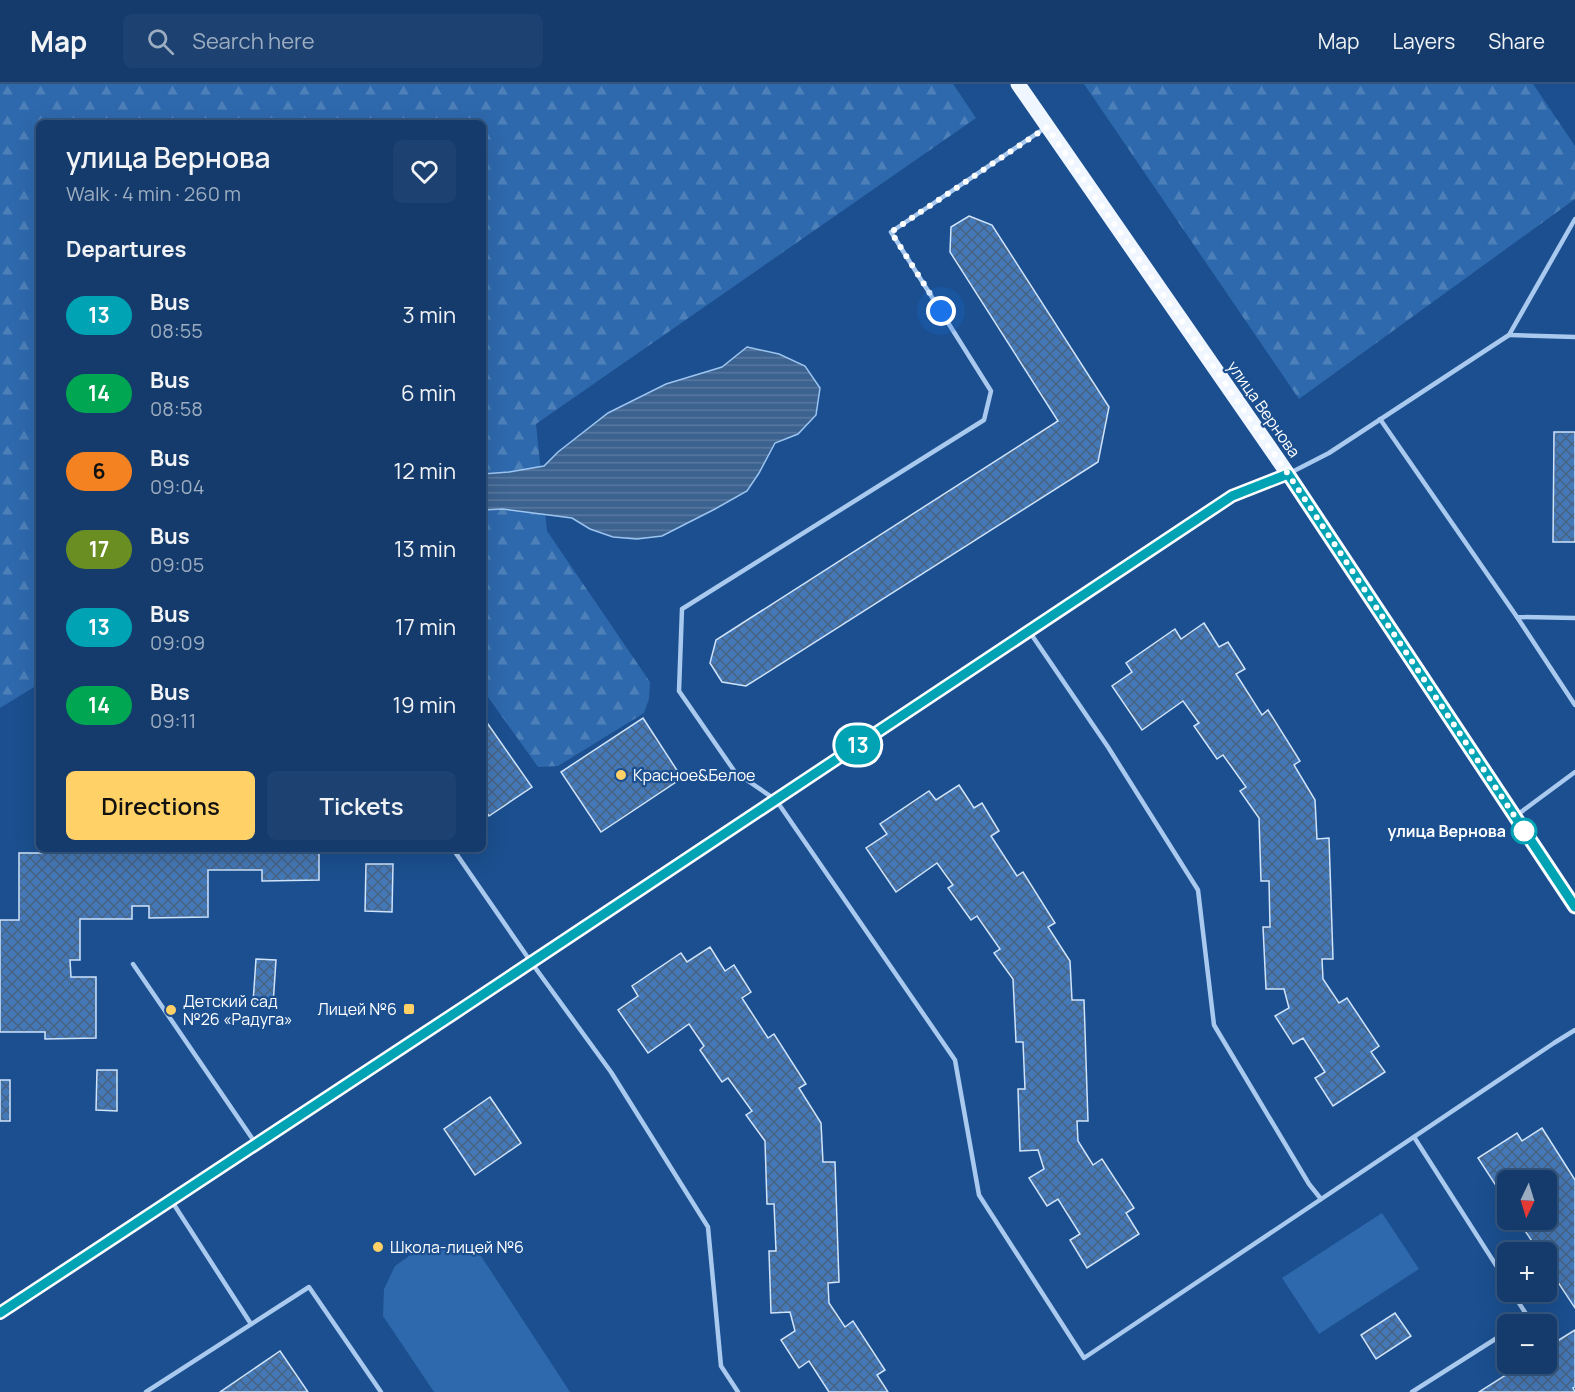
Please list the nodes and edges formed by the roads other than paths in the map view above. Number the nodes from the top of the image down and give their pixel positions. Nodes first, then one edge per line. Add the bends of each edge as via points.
1 (1018, 84) edge
2 (1047, 127) junction
3 (1575, 219) edge
4 (1509, 335) junction
5 (1575, 338) edge
6 (1380, 419) junction
7 (1288, 474) junction
8 (1517, 617) junction
9 (1575, 618) edge
10 (1029, 631) junction
11 (1575, 705) edge
12 (1575, 772) edge
13 (776, 800) junction
14 (1515, 817) junction
15 (455, 852) edge
16 (1575, 907) edge
17 (531, 962) junction
18 (133, 964) dead end
19 (1575, 1030) edge
20 (1414, 1137) junction
21 (256, 1144) junction
22 (1321, 1199) junction
23 (171, 1200) junction
24 (1497, 1267) edge
25 (0, 1313) edge
26 (251, 1324) junction
27 (1497, 1338) edge
28 (146, 1392) edge
29 (381, 1392) edge
30 (738, 1392) edge
31 (1412, 1392) edge

1 - 2 main road, улица Вернова
2 - 7 main road, улица Вернова
2 - 13 lane via 891,232 991,391 984,420 682,609 680,691 735,772
3 - 4 lane
4 - 5 lane
4 - 6 lane
6 - 7 lane via 1329,453
6 - 8 lane
7 - 10 street via 1232,496
7 - 14 main road, улица Вернова
8 - 9 lane
8 - 11 lane
10 - 13 street
10 - 22 lane via 1108,747 1197,890 1214,1025
12 - 14 lane
13 - 17 street
13 - 22 lane via 955,1060 979,1195 1083,1358
14 - 16 main road, улица Вернова
15 - 17 lane
17 - 21 street
17 - 30 lane via 611,1072 708,1227 721,1366
18 - 21 lane
19 - 20 lane
20 - 22 lane
20 - 24 lane
21 - 23 street
23 - 25 street
23 - 26 lane
26 - 28 lane
26 - 29 lane via 309,1287
27 - 31 lane

